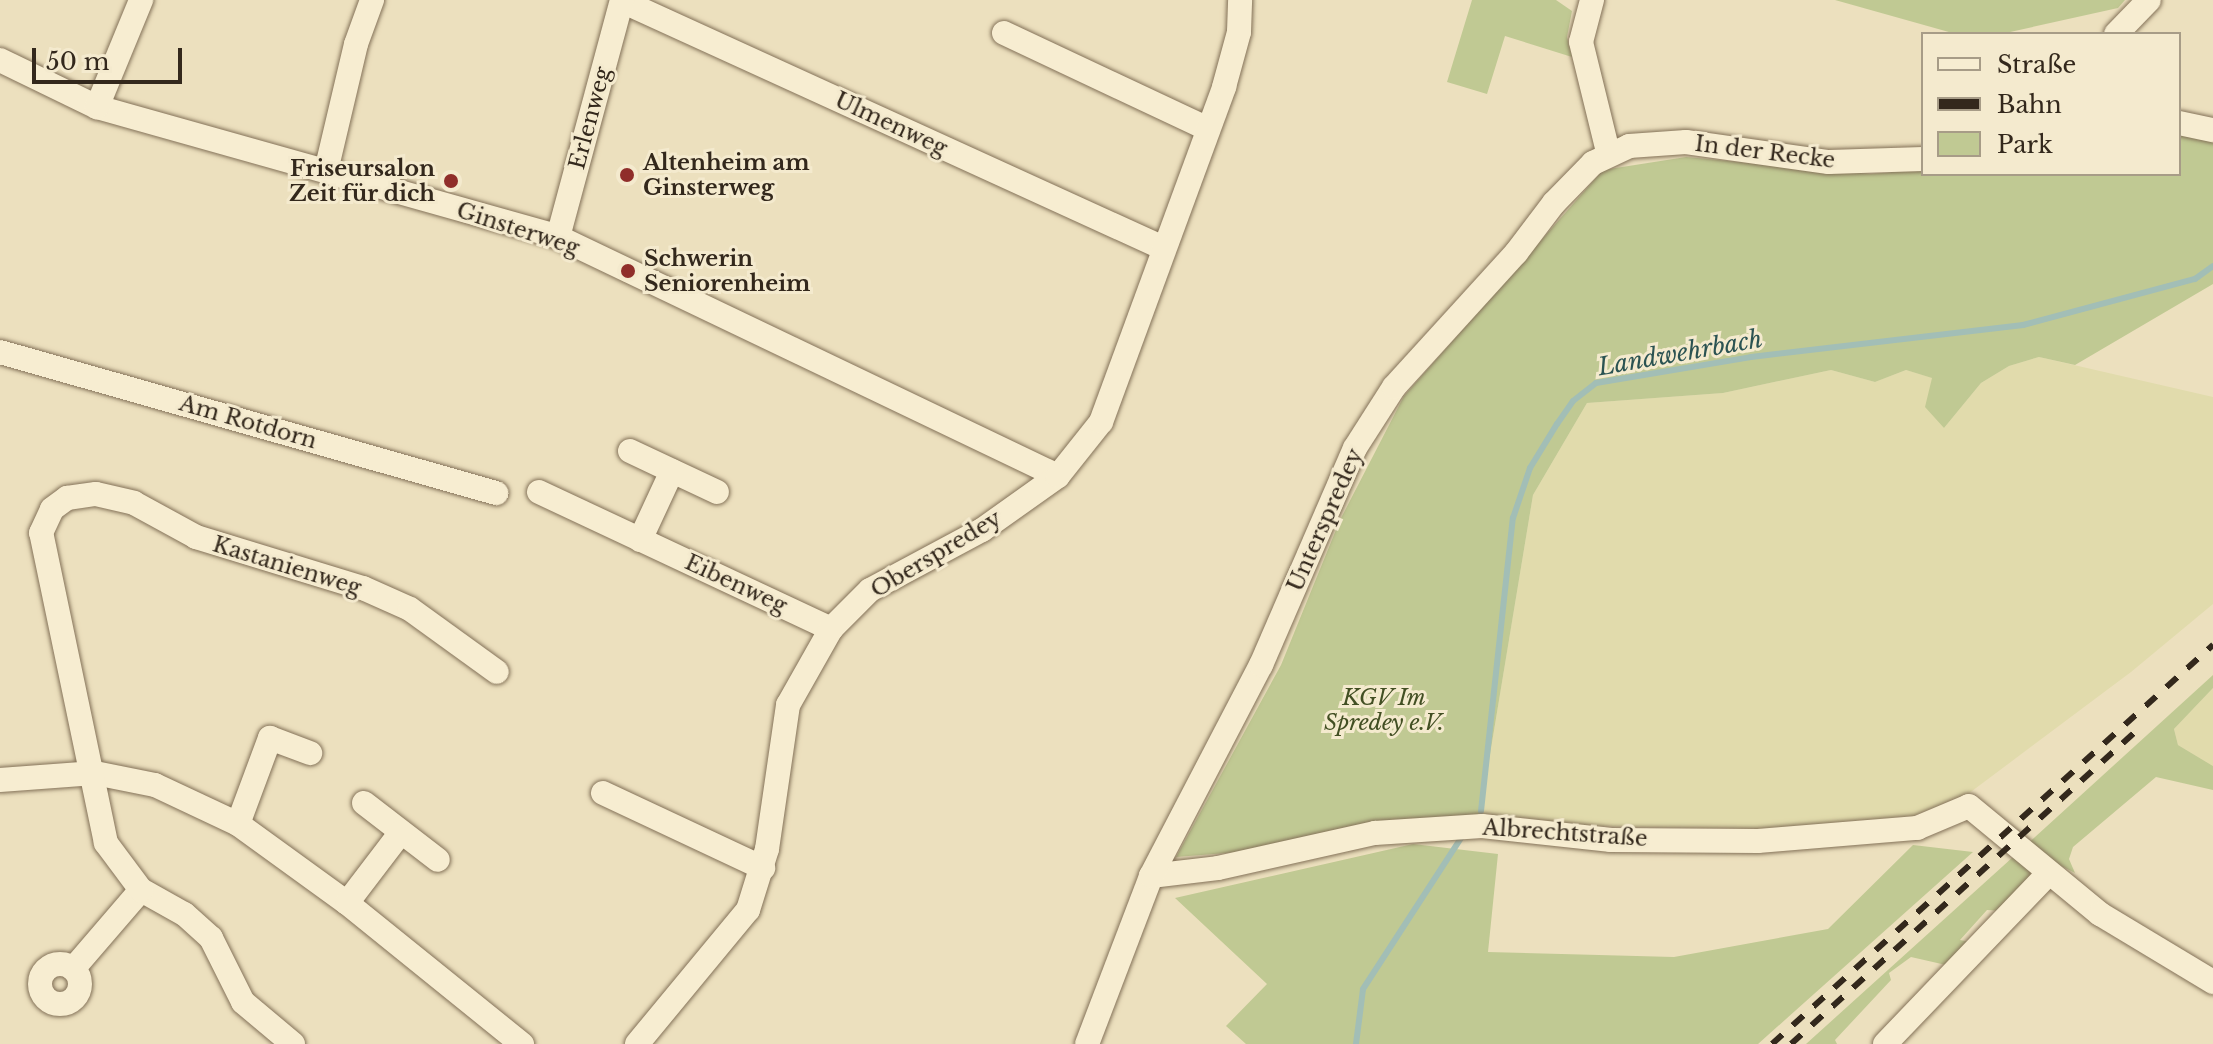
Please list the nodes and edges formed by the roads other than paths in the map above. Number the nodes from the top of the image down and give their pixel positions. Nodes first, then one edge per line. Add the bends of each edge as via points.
1 (141, 0) edge
2 (372, 0) edge
3 (622, 0) edge
4 (1240, 0) edge
5 (1592, 0) edge
6 (2149, 0) edge
7 (2118, 32) edge
8 (1004, 33) dead end
9 (0, 60) edge
10 (97, 107) junction
11 (2181, 123) edge
12 (1206, 128) junction
13 (2213, 130) edge
14 (1608, 152) junction
15 (1921, 159) edge
16 (326, 171) junction
17 (558, 237) junction
18 (1161, 247) junction
19 (0, 352) edge
20 (630, 451) dead end
21 (672, 471) junction
22 (1058, 476) junction
23 (539, 492) dead end
24 (717, 492) dead end
25 (496, 493) dead end
26 (640, 540) junction
27 (831, 629) junction
28 (497, 672) dead end
29 (310, 753) dead end
30 (95, 773) junction
31 (0, 780) edge
32 (603, 793) dead end
33 (364, 803) dead end
34 (238, 824) junction
35 (401, 832) junction
36 (438, 860) dead end
37 (763, 868) junction
38 (2048, 874) junction
39 (1151, 876) junction
40 (141, 890) junction
41 (347, 903) junction
42 (73, 969) dead end
43 (2213, 982) edge
44 (286, 1042) edge
45 (522, 1044) edge
46 (637, 1044) edge
47 (1087, 1044) edge
48 (1885, 1044) edge

1 - 10 street
2 - 16 street via 356,44
3 - 17 street, Erlenweg
3 - 18 street, Ulmenweg
4 - 12 street, Oberspredey via 1239,32
5 - 14 street via 1581,42
6 - 7 street
8 - 12 street
9 - 10 street, Ginsterweg
10 - 16 street, Ginsterweg
11 - 13 street
12 - 18 street, Oberspredey
14 - 15 street, In der Recke via 1686,142 1829,162
14 - 39 street, Unterspredey via 1554,203 1373,419 1344,468 1261,665
16 - 17 street, Ginsterweg
17 - 22 street, Ginsterweg
18 - 22 street, Oberspredey via 1101,422
19 - 25 street, Am Rotdorn
20 - 21 street
21 - 24 street
21 - 26 street
22 - 27 street, Oberspredey via 982,530 870,590
23 - 26 street, Eibenweg
26 - 27 street, Eibenweg
27 - 37 street, Oberspredey via 788,705
28 - 30 street, Kastanienweg via 410,609 363,588 196,537 134,503 96,494 67,498 52,509 41,533
29 - 34 street via 270,738
30 - 31 street
30 - 34 street via 155,785
30 - 40 street, Kastanienweg via 106,843
32 - 37 street
33 - 35 street
34 - 41 street
35 - 36 street
35 - 41 street
37 - 46 street, Oberspredey via 739,924
38 - 39 street, Albrechtstraße via 1969,806 1917,828 1758,841 1611,840 1482,826 1375,833 1218,868
38 - 43 street, Albrechtstraße via 2139,942
38 - 48 street
39 - 47 street, Unterspredey
40 - 42 street
40 - 44 street via 184,914 211,938 243,1002
41 - 45 street

